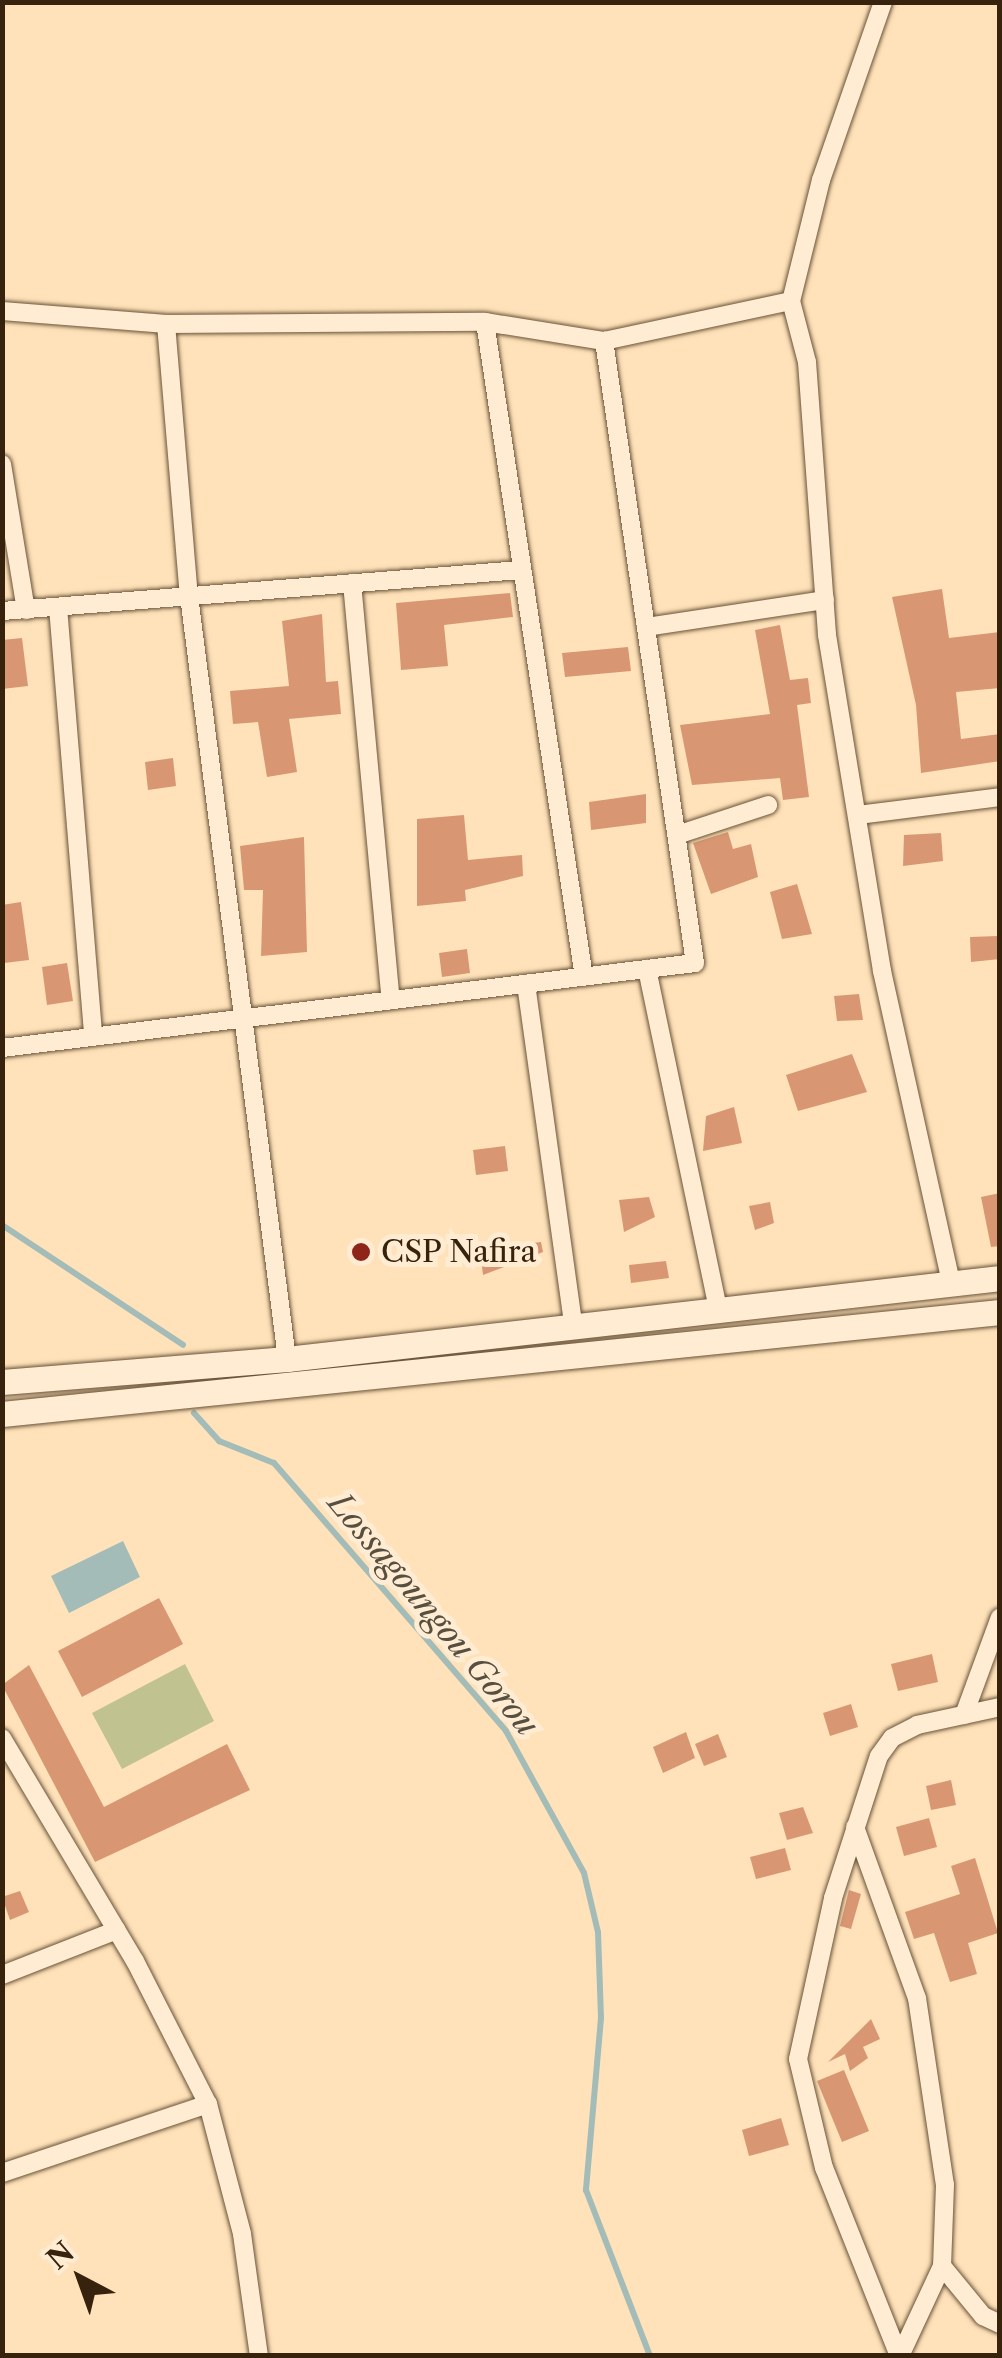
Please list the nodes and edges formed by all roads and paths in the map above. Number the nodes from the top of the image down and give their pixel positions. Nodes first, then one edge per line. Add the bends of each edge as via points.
1 (883, 2) edge
2 (791, 301) junction
3 (2, 310) edge
4 (484, 322) junction
5 (166, 324) junction
6 (604, 341) junction
7 (2, 464) edge
8 (520, 570) junction
9 (352, 583) junction
10 (189, 596) junction
11 (825, 600) junction
12 (58, 607) junction
13 (26, 610) junction
14 (2, 612) edge
15 (646, 627) junction
16 (1000, 797) edge
17 (768, 804) dead end
18 (858, 815) junction
19 (677, 835) junction
20 (646, 969) junction
21 (584, 976) junction
22 (526, 984) junction
23 (391, 1000) junction
24 (242, 1019) junction
25 (94, 1037) junction
26 (2, 1048) edge
27 (1000, 1278) edge
28 (952, 1283) junction
29 (1000, 1312) edge
30 (719, 1314) junction
31 (574, 1328) junction
32 (287, 1359) junction
33 (2, 1382) edge
34 (2, 1414) edge
35 (1000, 1616) edge
36 (1000, 1707) edge
37 (964, 1714) junction
38 (2, 1738) edge
39 (855, 1827) junction
40 (118, 1930) junction
41 (2, 1975) edge
42 (208, 2104) junction
43 (2, 2173) edge
44 (942, 2266) junction
45 (1000, 2324) edge
46 (259, 2356) edge
47 (899, 2356) edge

1 - 2 street via 821,180
2 - 6 street
2 - 11 street via 807,362
3 - 5 street
4 - 5 street
4 - 6 street
4 - 8 street
5 - 10 street
6 - 15 street
7 - 13 street
8 - 9 street
8 - 21 street
9 - 10 street
9 - 23 street
10 - 12 street
10 - 24 street
11 - 15 street
11 - 18 street
12 - 13 street
12 - 25 street
13 - 14 street
15 - 19 street
16 - 18 street
17 - 19 street
18 - 28 street via 892,1019
19 - 20 street via 695,963
20 - 21 street
20 - 30 street
21 - 22 street
22 - 23 street
22 - 31 street
23 - 24 street
24 - 25 street
24 - 32 street
25 - 26 street
27 - 28 main road
28 - 30 main road
29 - 34 main road
30 - 31 main road
31 - 32 main road
32 - 33 main road
35 - 37 street
36 - 37 street
37 - 39 street via 892,1738
38 - 40 street
39 - 44 street via 917,1998 945,2185
39 - 47 street via 797,2076 824,2168
40 - 41 street
40 - 42 street
42 - 43 street
42 - 46 street via 242,2234
44 - 45 street via 983,2316
44 - 47 street

